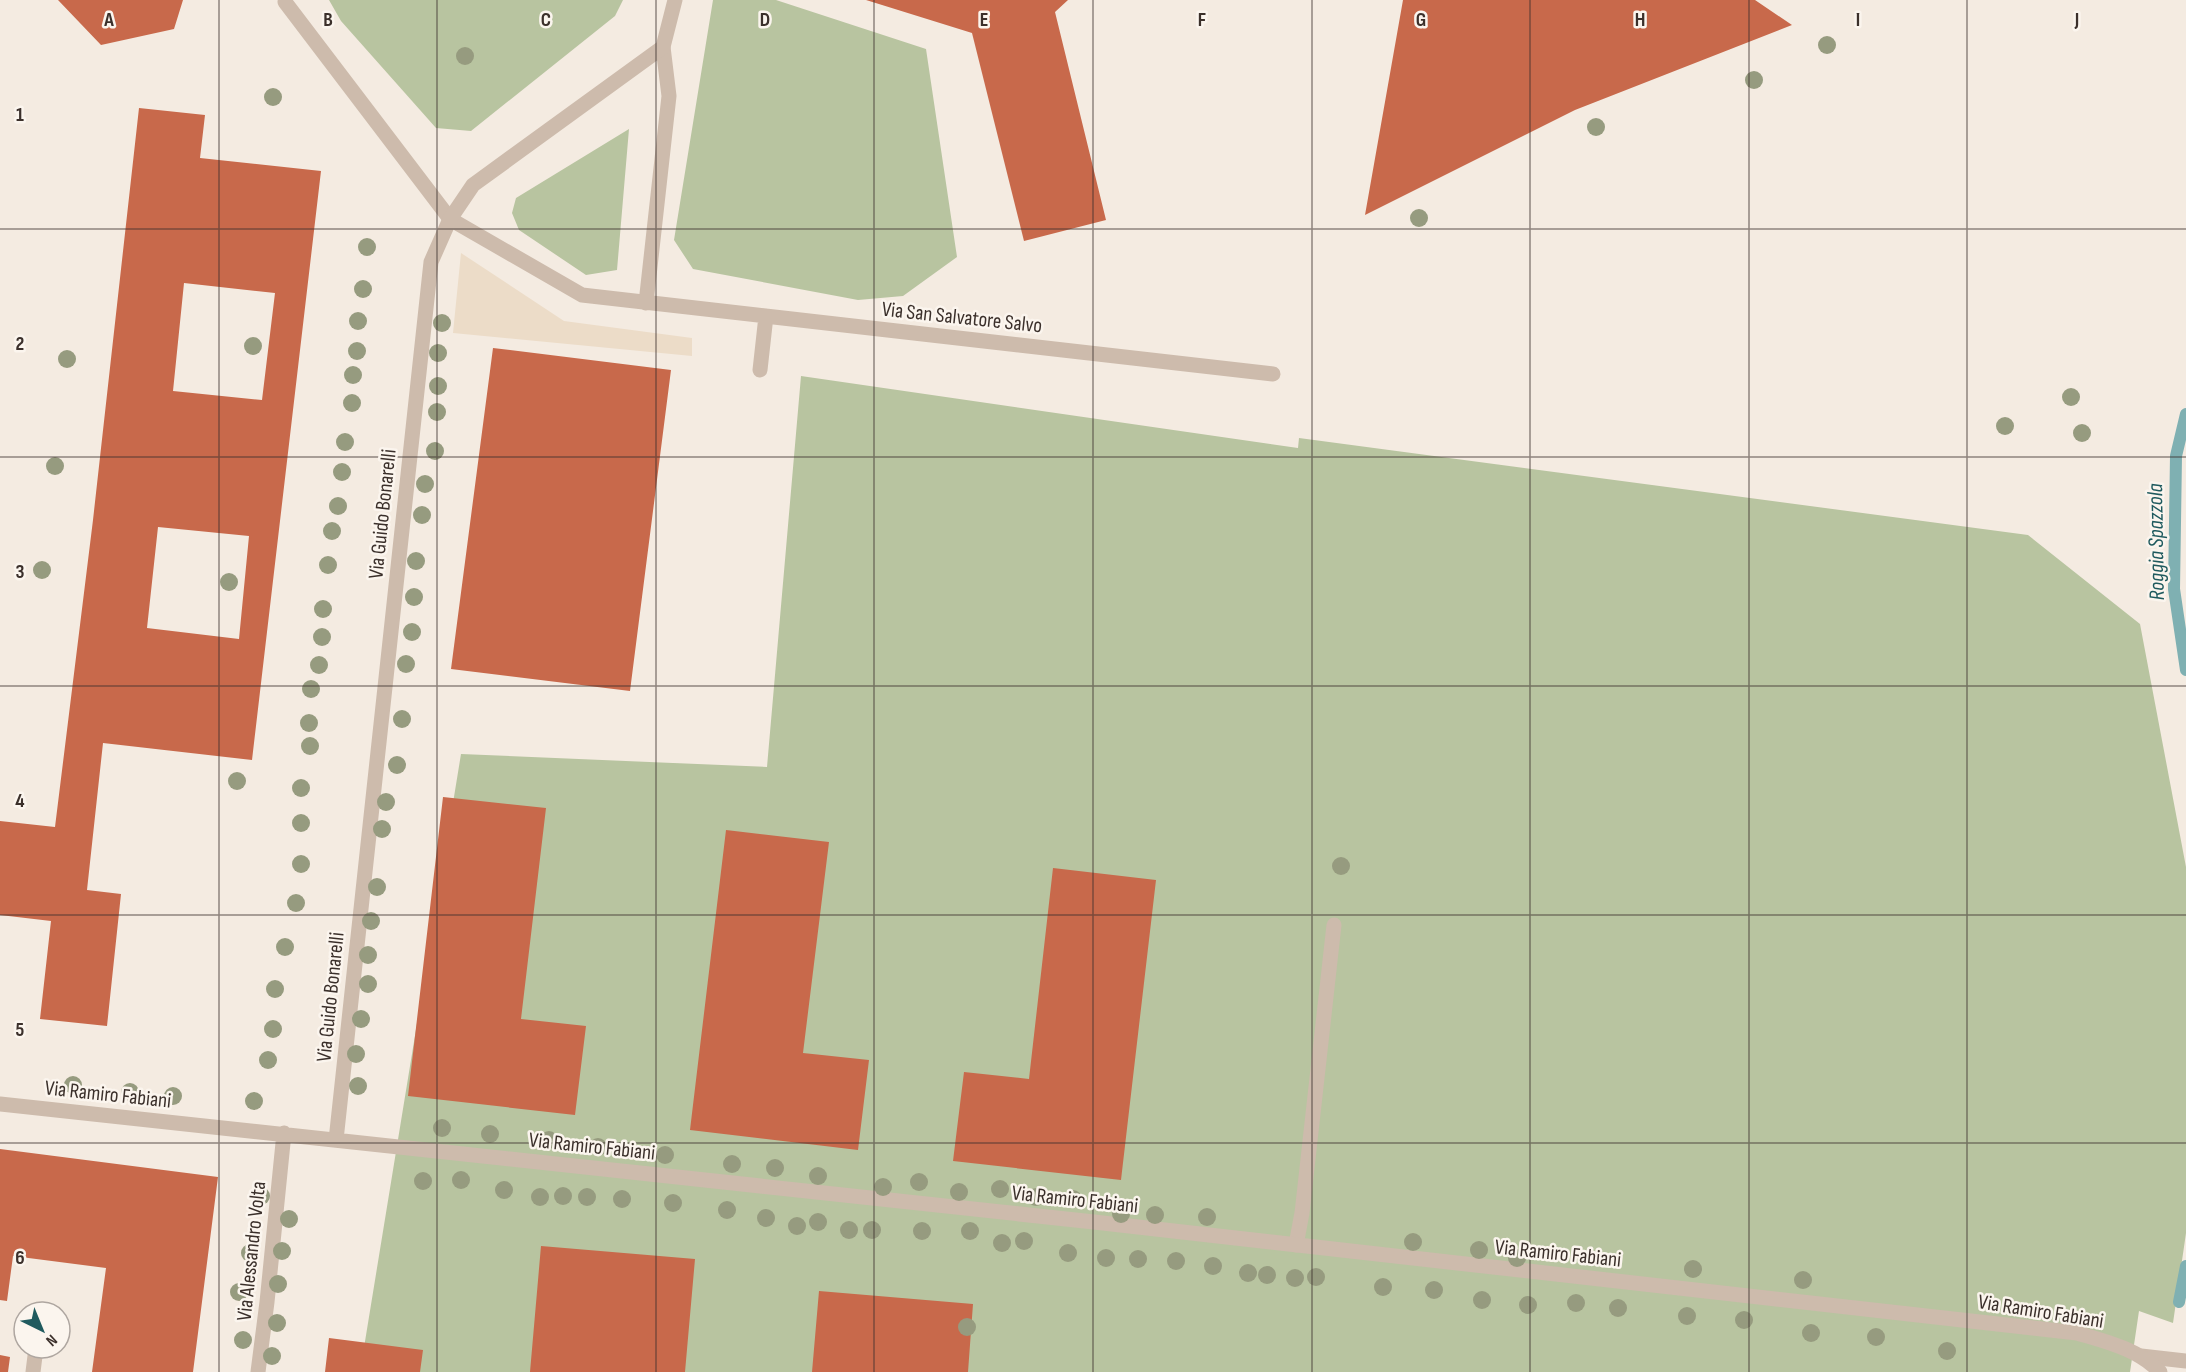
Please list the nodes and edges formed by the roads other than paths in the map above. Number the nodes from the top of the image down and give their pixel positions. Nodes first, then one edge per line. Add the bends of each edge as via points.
1 (675, 0) edge
2 (285, 2) dead end
3 (663, 47) junction
4 (450, 219) junction
5 (646, 303) junction
6 (766, 316) junction
7 (760, 370) dead end
8 (1273, 374) dead end
9 (1334, 926) dead end
10 (0, 1104) edge
11 (284, 1133) junction
12 (336, 1140) junction
13 (1296, 1245) junction
14 (2141, 1356) junction
15 (2186, 1361) edge
16 (258, 1372) edge
17 (2160, 1372) edge

1 - 3 street
2 - 4 street
3 - 4 street, Via Guido Bonarelli via 473,185
3 - 5 street via 669,96
4 - 5 street, Via San Salvatore Salvo via 582,295
4 - 12 street, Via Guido Bonarelli via 431,262
5 - 6 street, Via San Salvatore Salvo
6 - 7 street
6 - 8 street, Via San Salvatore Salvo
9 - 13 street
10 - 11 street, Via Ramiro Fabiani
11 - 12 street, Via Ramiro Fabiani
11 - 16 street, Via Alessandro Volta
12 - 13 street, Via Ramiro Fabiani
13 - 14 street, Via Ramiro Fabiani via 2077,1334 2113,1343
14 - 15 street
14 - 17 street

